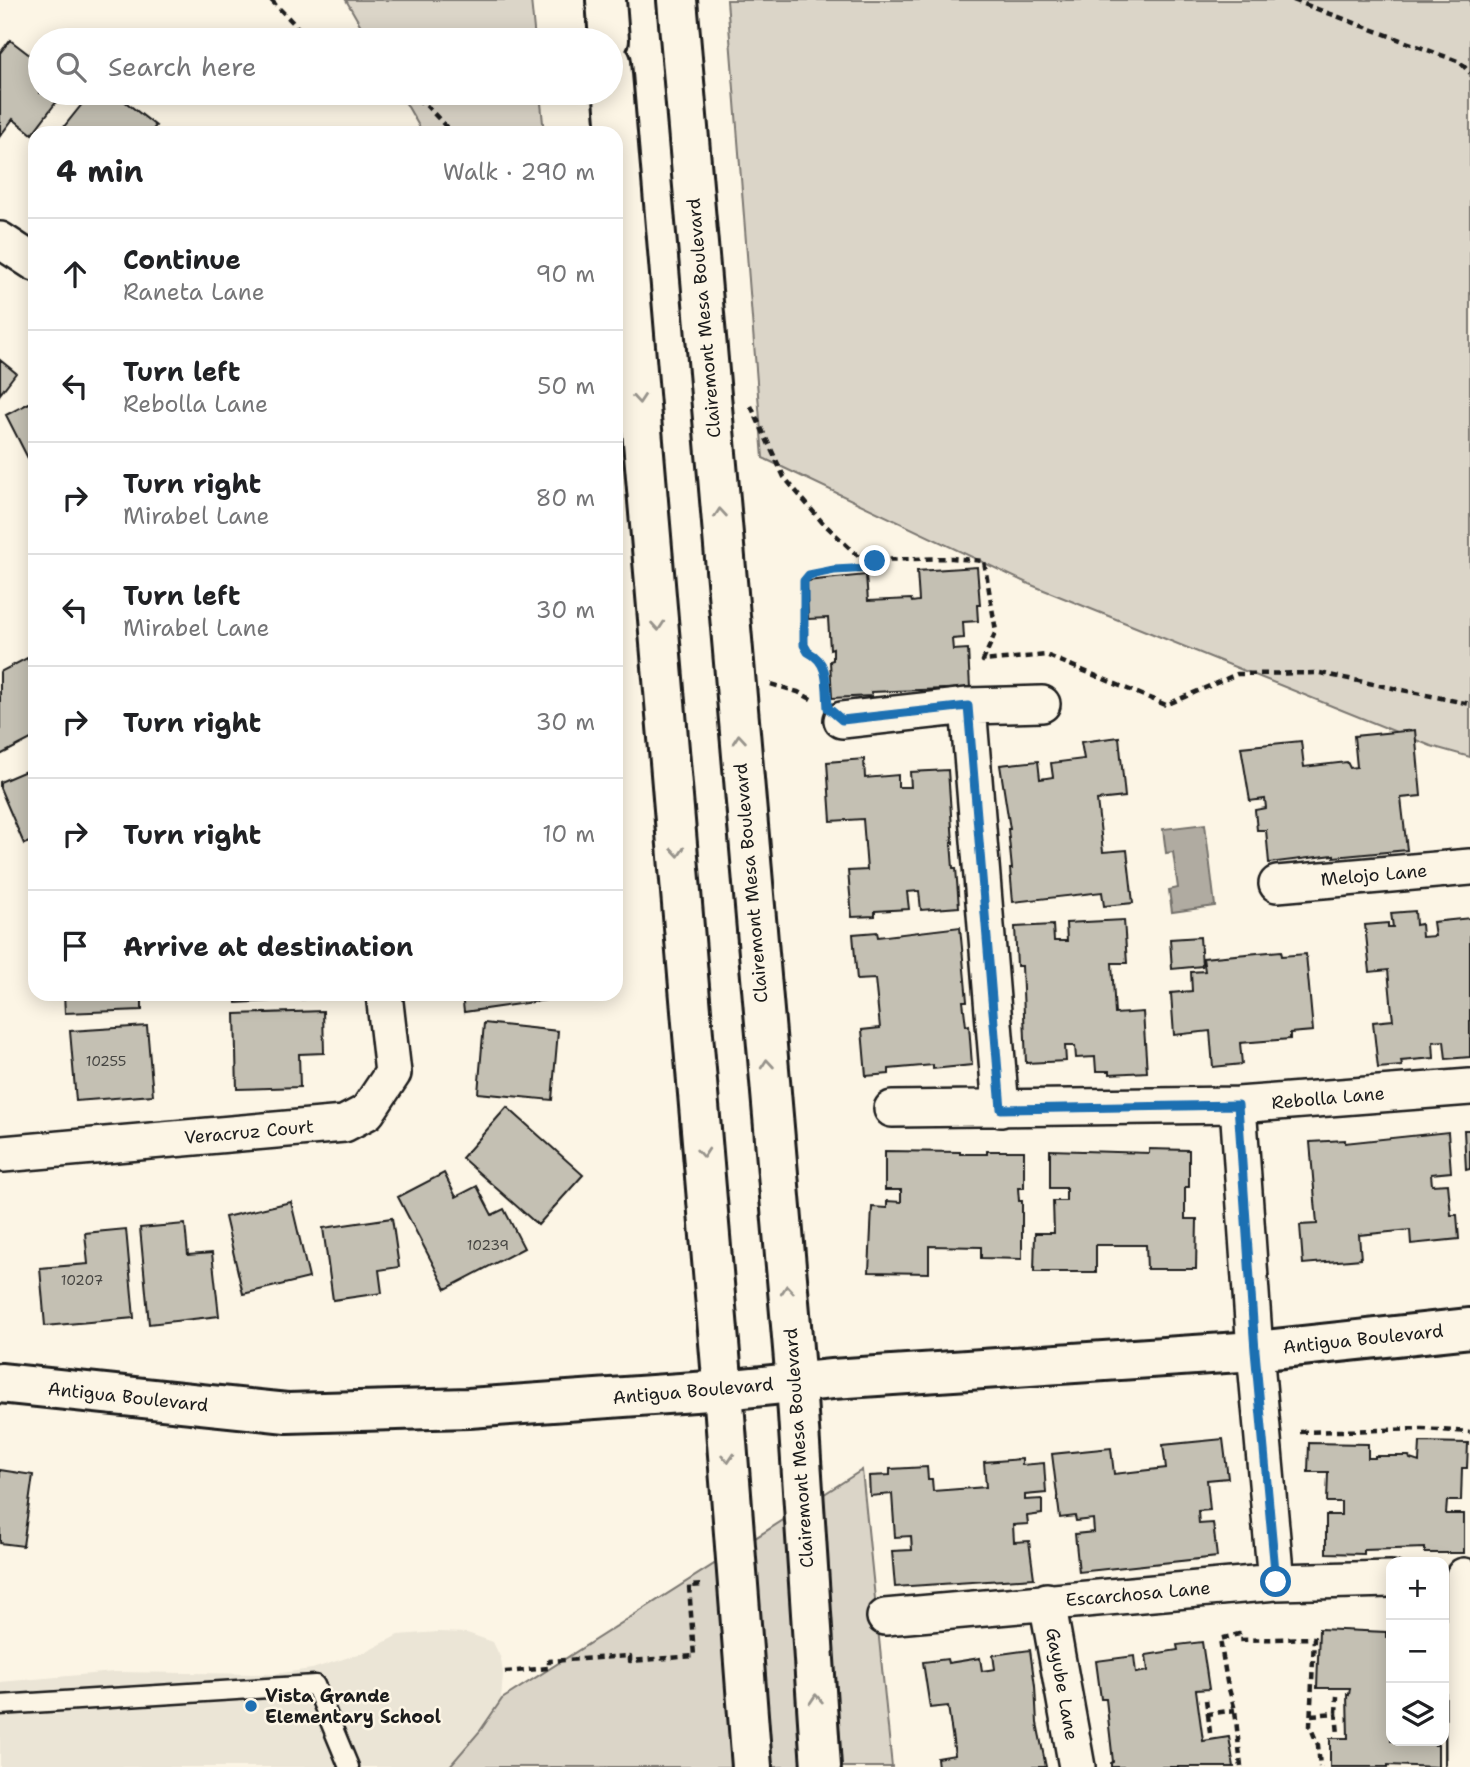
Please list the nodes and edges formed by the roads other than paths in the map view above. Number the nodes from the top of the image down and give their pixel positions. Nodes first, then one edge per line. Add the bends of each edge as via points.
1 (606, 0) edge
2 (677, 0) edge
3 (608, 28) edge
4 (615, 105) edge
5 (616, 126) edge
6 (623, 204) edge
7 (0, 240) edge
8 (28, 258) edge
9 (1042, 704) dead end
10 (968, 706) junction
11 (835, 714) road end
12 (1470, 867) edge
13 (1278, 884) dead end
14 (385, 1001) edge
15 (1470, 1087) edge
16 (1238, 1105) junction
17 (892, 1109) dead end
18 (1001, 1109) junction
19 (1, 1153) edge
20 (1470, 1328) edge
21 (1255, 1351) junction
22 (796, 1382) junction
23 (0, 1383) edge
24 (723, 1390) junction
25 (1459, 1577) edge
26 (1386, 1579) edge
27 (1276, 1582) junction
28 (1047, 1601) junction
29 (885, 1617) dead end
30 (0, 1705) edge
31 (349, 1767) edge
32 (752, 1767) edge
33 (821, 1767) edge
34 (1077, 1767) edge
35 (1464, 1767) edge

1 - 3 main road
22 -> 2 main road, Clairemont Mesa Boulevard
4 -> 5 main road
6 -> 24 main road
7 - 8 street
9 - 10 street
10 - 11 street
10 - 18 street
12 - 13 street, Melojo Lane
14 - 19 street, Veracruz Court via 393,1073 367,1112 344,1124
15 - 16 street, Rebolla Lane
16 - 18 street, Rebolla Lane
16 - 21 street
17 - 18 street, Rebolla Lane
20 - 21 main road, Antigua Boulevard
21 - 22 main road, Antigua Boulevard
21 - 27 street
22 - 24 main road, Antigua Boulevard
33 -> 22 main road, Clairemont Mesa Boulevard
23 - 24 main road, Antigua Boulevard via 287,1413 469,1408
24 -> 32 main road
25 - 35 street
26 - 27 street, Escarchosa Lane
27 - 28 street, Escarchosa Lane
28 - 29 street, Escarchosa Lane
28 - 34 street, Gayube Lane
30 - 31 lane via 316,1685

